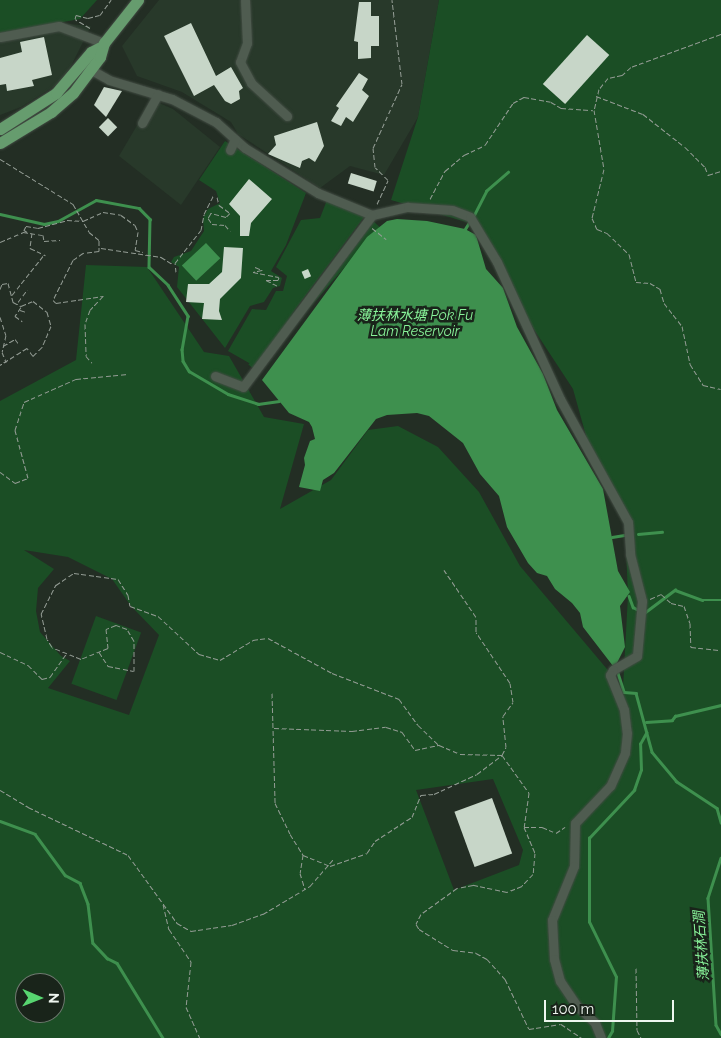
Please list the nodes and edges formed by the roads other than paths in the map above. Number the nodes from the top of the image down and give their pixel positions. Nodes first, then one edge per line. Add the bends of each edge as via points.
1 (138, 0) edge
2 (245, 0) edge
3 (0, 36) edge
4 (103, 45) junction
5 (87, 68) junction
6 (158, 94) junction
7 (287, 116) dead end
8 (142, 122) dead end
9 (0, 129) edge
10 (235, 139) junction
11 (0, 144) edge
12 (230, 150) dead end
13 (372, 215) junction
14 (215, 376) dead end
15 (601, 1038) edge

1 - 4 main road
2 - 7 street via 247,43 240,62 251,83
3 - 4 street via 59,26
4 - 5 main road via 91,52
5 - 6 street via 109,80
5 - 9 main road via 56,94
5 - 11 main road via 73,93 51,112
6 - 8 street
6 - 10 street via 216,122
10 - 12 street
10 - 13 street via 318,193
13 - 14 street via 243,387
13 - 15 street via 413,207 452,210 475,224 497,262 560,399 625,514 630,530 630,554 642,604 640,648 631,662 613,670 610,675 626,721 625,753 610,786 581,814 574,827 574,866 552,915 554,959 560,982 577,1006 595,1023

